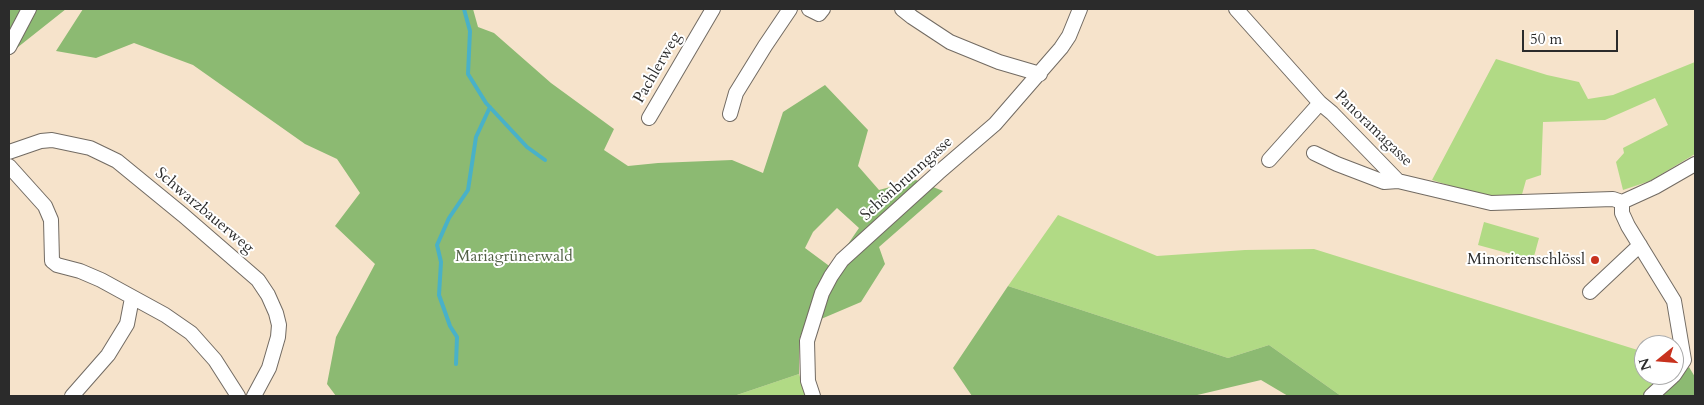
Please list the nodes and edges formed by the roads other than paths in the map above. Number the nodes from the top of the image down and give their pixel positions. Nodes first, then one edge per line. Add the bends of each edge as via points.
1 (29, 9) edge
2 (713, 9) edge
3 (790, 9) edge
4 (808, 9) edge
5 (823, 9) edge
6 (902, 9) edge
7 (1080, 9) edge
8 (1236, 9) edge
9 (9, 47) edge
10 (1040, 74) junction
11 (1320, 103) junction
12 (730, 114) dead end
13 (649, 118) dead end
14 (9, 152) edge
15 (1314, 153) dead end
16 (1269, 160) dead end
17 (1695, 164) edge
18 (9, 166) edge
19 (1398, 181) junction
20 (1622, 202) junction
21 (1640, 245) junction
22 (1590, 292) dead end
23 (132, 298) junction
24 (1690, 360) edge
25 (1663, 385) edge
26 (72, 396) edge
27 (238, 396) edge
28 (254, 396) edge
29 (813, 396) edge
30 (1650, 396) edge

1 - 9 street
2 - 13 street, Pachlerweg
3 - 12 street via 736,94
4 - 5 street via 819,14
6 - 10 street via 950,42
7 - 10 street, Schönbrunngasse via 1069,36
8 - 11 street, Panoramagasse
10 - 29 street, Schönbrunngasse via 995,124 842,260 830,276 807,341 808,381
11 - 16 street
11 - 19 street, Panoramagasse
14 - 28 street, Schwarzbauerweg via 41,140 52,140 90,148 117,161 258,280 268,295 279,325 269,368
15 - 19 street via 1384,182
17 - 20 street
18 - 23 street via 45,206 50,220 52,261 101,280
19 - 20 street, Panoramagasse via 1491,203 1613,199
20 - 21 street via 1622,213
21 - 22 street
21 - 24 street via 1674,301
23 - 26 street via 127,324 108,355
23 - 27 street via 191,333 215,360
25 - 30 street

